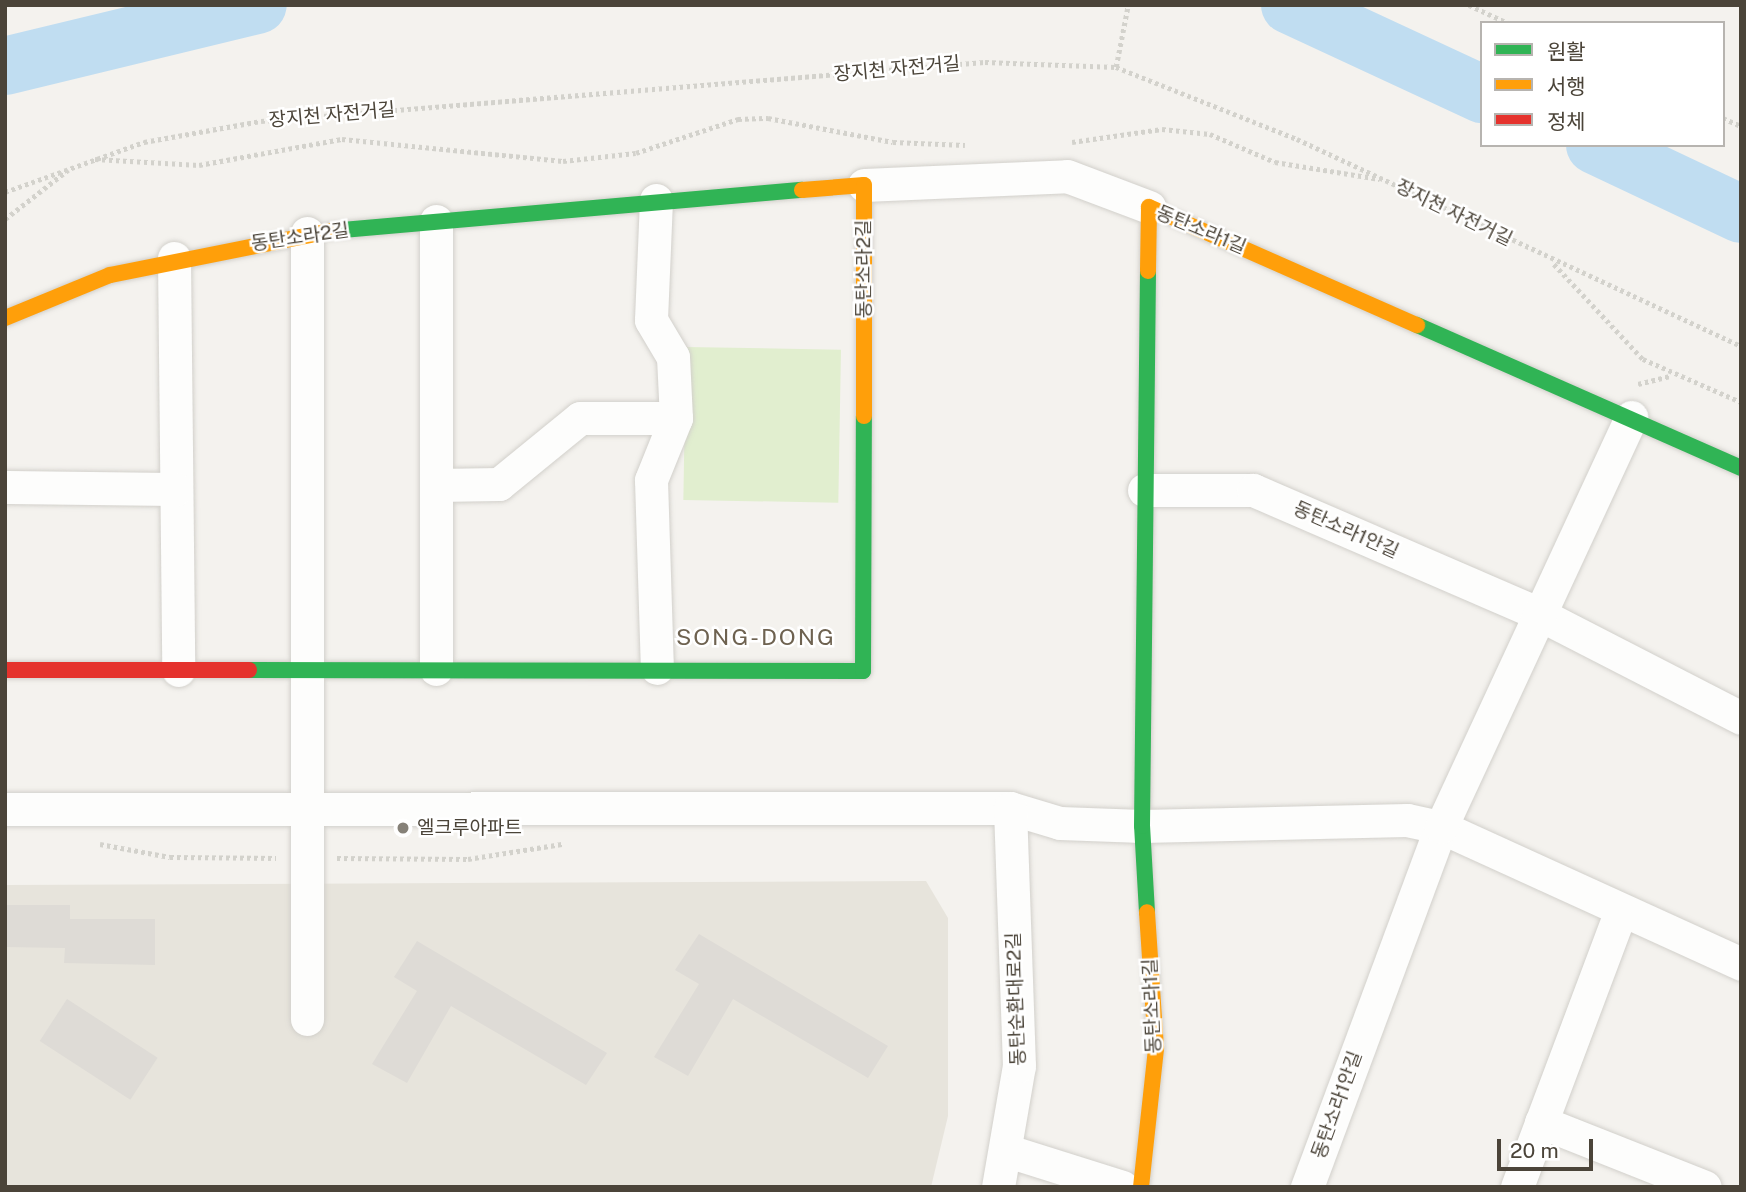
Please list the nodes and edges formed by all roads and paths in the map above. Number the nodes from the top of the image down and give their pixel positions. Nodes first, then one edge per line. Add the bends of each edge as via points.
1 (1128, 5) edge
2 (1469, 5) edge
3 (1504, 21) edge
4 (1116, 67) junction
5 (1725, 119) edge
6 (1741, 126) edge
7 (1066, 143) dead end
8 (974, 145) dead end
9 (92, 159) junction
10 (74, 165) junction
11 (1384, 179) junction
12 (864, 185) junction
13 (5, 192) edge
14 (656, 201) junction
15 (1149, 208) junction
16 (5, 219) edge
17 (436, 221) junction
18 (307, 233) junction
19 (174, 258) junction
20 (1553, 262) junction
21 (5, 318) edge
22 (1741, 346) edge
23 (1741, 402) edge
24 (1631, 417) junction
25 (676, 418) junction
26 (1741, 468) edge
27 (436, 485) junction
28 (5, 487) edge
29 (176, 489) junction
30 (1144, 490) junction
31 (1539, 614) junction
32 (657, 668) junction
33 (436, 669) junction
34 (5, 670) edge
35 (178, 670) junction
36 (307, 670) junction
37 (1741, 718) edge
38 (1010, 808) junction
39 (5, 809) edge
40 (307, 809) junction
41 (1142, 826) junction
42 (1441, 827) junction
43 (92, 842) dead end
44 (575, 842) dead end
45 (254, 858) dead end
46 (361, 858) dead end
47 (1621, 910) junction
48 (1741, 964) edge
49 (307, 1019) dead end
50 (1541, 1122) junction
51 (1008, 1151) junction
52 (998, 1187) edge
53 (1122, 1187) edge
54 (1141, 1187) edge
55 (1307, 1187) edge
56 (1517, 1187) edge
57 (1705, 1187) edge

1 - 4 path
2 - 3 path
4 - 9 path, 장지천 자전거길 via 985,62 261,121
4 - 11 path, 장지천 자전거길 via 1229,108
5 - 6 path
7 - 11 path via 1162,129 1210,134 1275,162
8 - 9 path via 893,142 768,118 738,119 636,153 564,161 342,139 199,165
9 - 10 path, 장지천 자전거길
10 - 13 path, 장지천 자전거길
10 - 16 path
11 - 20 path, 장지천 자전거길
12 - 14 street, 동탄소라2길
12 - 15 street via 1067,176
12 - 32 street, 동탄소라2길 via 863,671
14 - 17 street, 동탄소라2길
14 - 25 street via 650,320 673,357
15 - 24 street, 동탄소라1길
15 - 30 street, 동탄소라1길
17 - 18 street, 동탄소라2길
17 - 27 street
18 - 19 street, 동탄소라2길
18 - 36 street
19 - 21 street, 동탄소라2길 via 110,275
19 - 29 street
20 - 22 path, 장지천 자전거길
20 - 23 path via 1643,359
24 - 26 street, 동탄소라1길
24 - 31 street, 동탄소라1안길
25 - 27 street via 580,418 499,484
25 - 32 street via 650,480
27 - 33 street
28 - 29 street
29 - 35 street
30 - 31 street, 동탄소라1안길 via 1253,490
30 - 41 street, 동탄소라1길
31 - 37 street, 동탄소라1안길
31 - 42 street, 동탄소라1안길
32 - 33 street, 동탄소라2길
33 - 36 street, 동탄소라2길
34 - 35 street, 동탄소라2길
35 - 36 street, 동탄소라2길
36 - 40 street
38 - 40 street
38 - 41 street via 1060,823
38 - 51 street, 동탄순환대로2길 via 1019,1066
39 - 40 street
40 - 49 street
41 - 42 street via 1406,820
41 - 54 street, 동탄소라1길 via 1156,1048
42 - 47 street
42 - 55 street, 동탄소라1안길
43 - 45 path via 170,857
44 - 46 path via 468,859
47 - 48 street
47 - 50 street
50 - 56 street
50 - 57 street
51 - 52 street, 동탄순환대로2길
51 - 53 street

